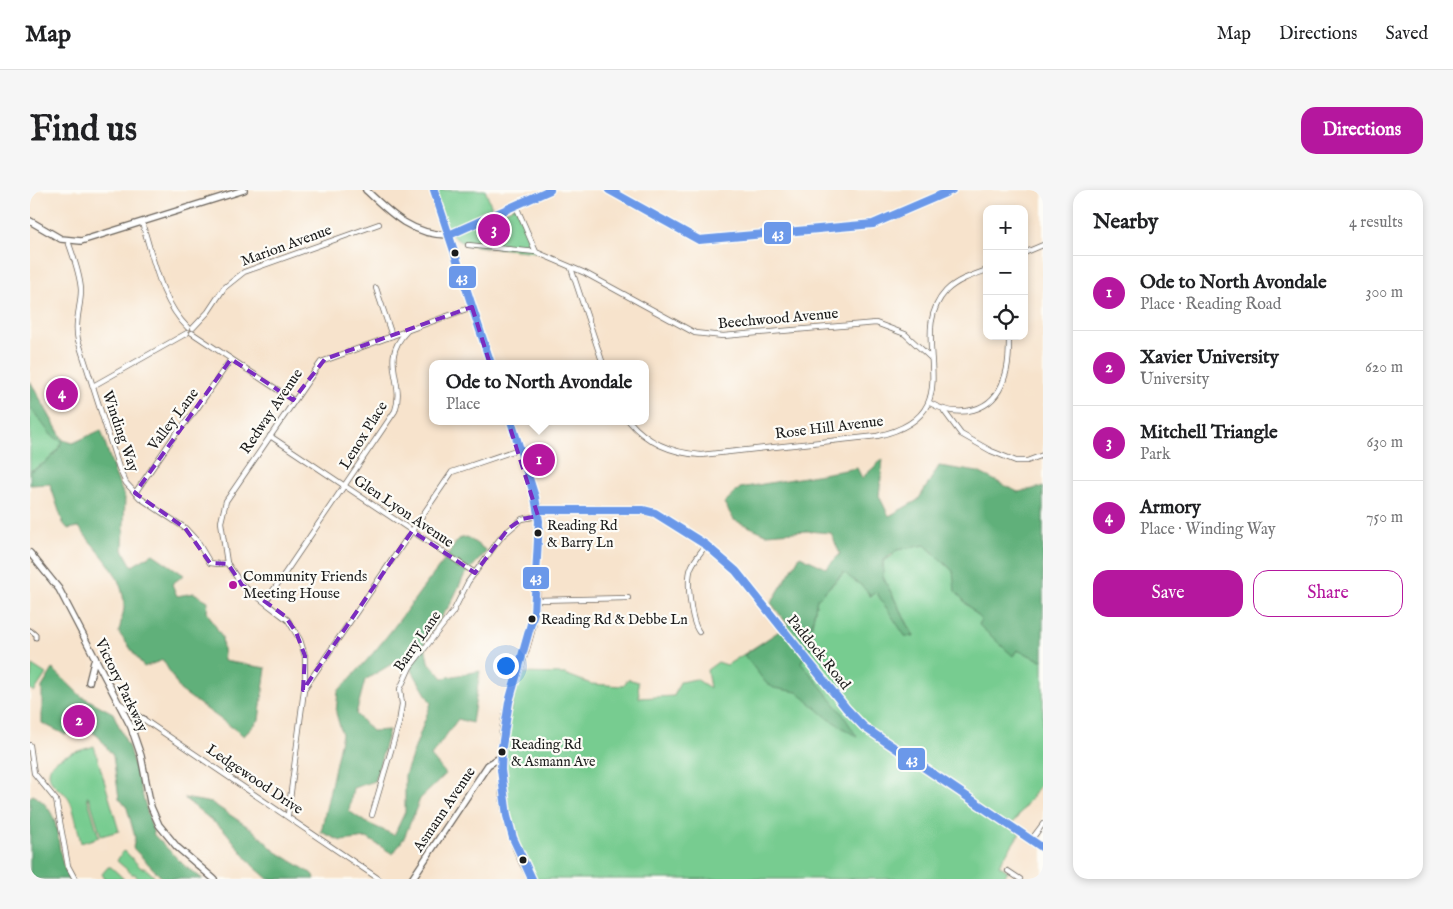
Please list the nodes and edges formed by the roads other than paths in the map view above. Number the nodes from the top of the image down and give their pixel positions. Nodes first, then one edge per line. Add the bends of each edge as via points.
1 (244, 190) edge
2 (366, 190) edge
3 (434, 190) edge
4 (550, 190) edge
5 (608, 190) edge
6 (952, 190) edge
7 (516, 206) junction
8 (30, 221) edge
9 (142, 223) junction
10 (379, 224) dead end
11 (449, 235) junction
12 (68, 241) junction
13 (468, 245) dead end
14 (1043, 245) edge
15 (1028, 251) edge
16 (536, 252) junction
17 (571, 268) junction
18 (983, 272) edge
19 (376, 288) dead end
20 (472, 307) junction
21 (408, 330) junction
22 (190, 331) junction
23 (392, 336) junction
24 (1009, 340) edge
25 (231, 358) junction
26 (931, 358) junction
27 (491, 360) edge
28 (603, 360) edge
29 (93, 386) junction
30 (293, 400) junction
31 (930, 403) junction
32 (944, 410) junction
33 (512, 425) edge
34 (634, 425) edge
35 (270, 436) junction
36 (519, 449) junction
37 (1043, 455) edge
38 (345, 486) junction
39 (135, 493) junction
40 (538, 513) junction
41 (412, 531) junction
42 (706, 545) junction
43 (30, 553) edge
44 (227, 562) junction
45 (475, 573) junction
46 (628, 598) dead end
47 (536, 600) junction
48 (266, 601) junction
49 (30, 630) edge
50 (699, 632) dead end
51 (36, 638) dead end
52 (95, 658) junction
53 (89, 682) dead end
54 (303, 690) junction
55 (117, 701) junction
56 (143, 719) junction
57 (133, 733) junction
58 (30, 745) edge
59 (501, 757) junction
60 (288, 815) junction
61 (372, 815) dead end
62 (1043, 824) edge
63 (1031, 840) junction
64 (1043, 848) edge
65 (1008, 871) dead end
66 (75, 879) edge
67 (214, 879) edge
68 (379, 879) edge
69 (412, 879) edge
70 (532, 879) edge
71 (1020, 879) edge

1 - 9 street
2 - 11 street via 401,222 428,233
3 - 11 main road
4 - 7 street
5 - 6 street via 699,240 873,224
7 - 11 street
7 - 16 street
8 - 12 street
9 - 12 street via 97,238
9 - 22 street via 166,296
10 - 22 street, Marion Avenue via 244,272 224,288
11 - 20 main road
12 - 29 street, Winding Way via 81,290 76,322 78,340
13 - 16 street, Beechwood Avenue
14 - 15 street
16 - 17 street, Beechwood Avenue
17 - 26 street, Beechwood Avenue via 685,329 704,335 876,323 904,334
17 - 28 street
18 - 26 street via 959,282 943,296 935,313
19 - 23 street
20 - 21 street
20 - 27 main road
21 - 23 street, Redway Avenue
21 - 38 street, Lenox Place via 394,354 393,369 398,392 395,411
22 - 25 street
22 - 29 street, Marion Avenue
23 - 30 street, Redway Avenue via 321,362
24 - 32 street via 1006,373 995,396 973,410 956,413
25 - 30 street
25 - 39 street, Valley Lane
26 - 31 street via 934,375
29 - 39 street, Winding Way via 119,468
30 - 35 street, Redway Avenue
31 - 32 street
31 - 34 street, Rose Hill Avenue via 911,422 886,434 701,455 655,443
32 - 37 street via 961,434 991,452 1016,461
33 - 36 main road
35 - 38 street, Glen Lyon Avenue
35 - 44 street, Redway Avenue via 229,495 223,509 222,530
36 - 40 main road
36 - 41 street via 452,472
38 - 41 street, Glen Lyon Avenue
38 - 48 street, Lenox Place
39 - 44 street, Winding Way via 185,528 210,563
40 - 42 main road, Paddock Road via 648,511 664,516
40 - 45 street, Barry Lane via 508,529
40 - 47 main road
41 - 45 street, Glen Lyon Avenue
41 - 54 street
42 - 50 street via 693,564 689,580 691,604
42 - 63 main road, Paddock Road via 736,571 864,727
43 - 52 street, Victory Parkway via 59,589
44 - 48 street via 242,585
45 - 61 street, Barry Lane via 453,612 404,679 400,689 399,723
46 - 47 street
47 - 59 main road via 527,648 508,704
48 - 54 street via 285,616 300,640 306,665
49 - 51 street
52 - 53 street
52 - 55 street, Victory Parkway
54 - 60 street
55 - 56 street, Ledgewood Drive
55 - 57 street, Victory Parkway
56 - 57 street via 137,723
56 - 60 street, Ledgewood Drive
57 - 67 street, Victory Parkway via 151,807 159,825 176,847
58 - 66 street via 34,773 56,800 68,866
59 - 69 street, Asmann Avenue via 488,765
59 - 70 main road via 506,812 518,852
60 - 68 street, Ledgewood Drive
62 - 63 street
63 - 64 main road, Paddock Road
65 - 71 street

